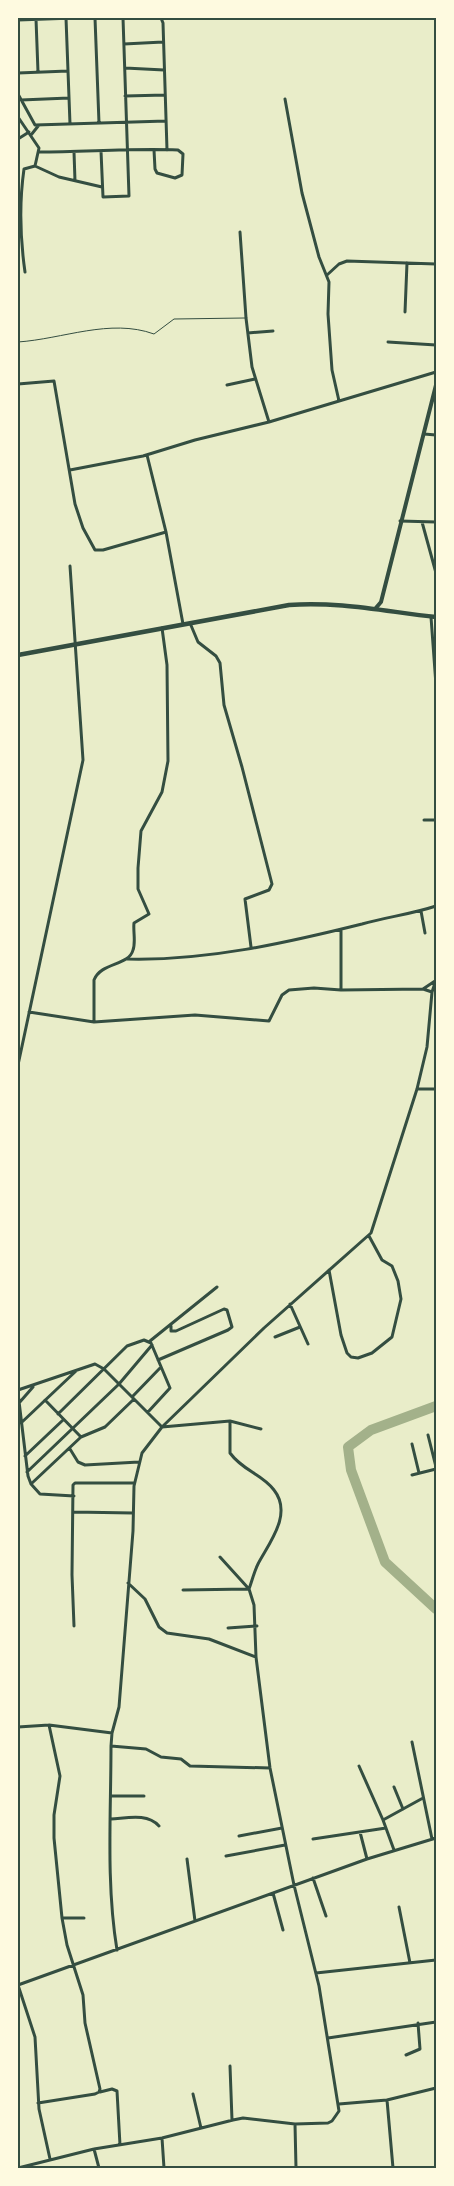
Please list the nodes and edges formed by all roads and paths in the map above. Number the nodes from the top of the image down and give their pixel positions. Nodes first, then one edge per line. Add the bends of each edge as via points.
1 (66, 18) edge
2 (74, 18) edge
3 (95, 18) edge
4 (123, 18) edge
5 (161, 18) edge
6 (36, 19) junction
7 (18, 20) edge
8 (163, 42) junction
9 (124, 44) junction
10 (125, 68) junction
11 (164, 70) junction
12 (68, 71) junction
13 (38, 72) junction
14 (18, 73) edge
15 (18, 94) edge
16 (165, 95) junction
17 (125, 96) junction
18 (69, 98) junction
19 (285, 99) dead end
20 (21, 100) junction
21 (18, 117) edge
22 (166, 121) junction
23 (126, 122) junction
24 (99, 123) junction
25 (70, 124) junction
26 (39, 125) junction
27 (30, 134) junction
28 (18, 139) edge
29 (128, 150) junction
30 (154, 150) junction
31 (167, 150) junction
32 (101, 151) junction
33 (39, 152) junction
34 (74, 152) junction
35 (35, 166) junction
36 (24, 169) junction
37 (18, 172) edge
38 (75, 181) junction
39 (102, 187) junction
40 (19, 205) edge
41 (19, 232) edge
42 (240, 232) dead end
43 (407, 263) junction
44 (436, 264) edge
45 (25, 272) dead end
46 (326, 275) junction
47 (405, 312) dead end
48 (246, 318) junction
49 (273, 331) dead end
50 (248, 333) junction
51 (18, 342) edge
52 (388, 342) dead end
53 (436, 345) edge
54 (436, 375) edge
55 (255, 379) junction
56 (18, 384) edge
57 (227, 385) dead end
58 (436, 385) edge
59 (339, 401) junction
60 (268, 422) junction
61 (424, 434) junction
62 (436, 435) edge
63 (147, 456) junction
64 (70, 470) junction
65 (400, 521) junction
66 (422, 522) junction
67 (436, 522) edge
68 (166, 532) junction
69 (70, 566) dead end
70 (436, 573) edge
71 (381, 602) junction
72 (375, 609) junction
73 (384, 610) junction
74 (434, 617) edge
75 (190, 623) junction
76 (183, 624) junction
77 (162, 628) junction
78 (75, 644) junction
79 (18, 655) edge
80 (436, 684) edge
81 (424, 820) dead end
82 (436, 820) edge
83 (436, 906) edge
84 (421, 911) junction
85 (341, 930) junction
86 (425, 933) dead end
87 (251, 947) junction
88 (127, 959) junction
89 (436, 980) edge
90 (422, 989) junction
91 (341, 990) junction
92 (432, 992) junction
93 (29, 1012) junction
94 (94, 1022) junction
95 (18, 1065) edge
96 (417, 1089) junction
97 (436, 1089) edge
98 (369, 1236) junction
99 (329, 1269) junction
100 (217, 1287) dead end
101 (290, 1304) junction
102 (171, 1326) junction
103 (300, 1327) junction
104 (275, 1337) dead end
105 (150, 1341) junction
106 (308, 1344) dead end
107 (152, 1346) junction
108 (158, 1360) junction
109 (161, 1366) junction
110 (79, 1369) junction
111 (104, 1369) junction
112 (119, 1384) junction
113 (32, 1387) junction
114 (18, 1392) edge
115 (133, 1398) junction
116 (45, 1400) junction
117 (19, 1403) edge
118 (148, 1412) junction
119 (58, 1414) junction
120 (64, 1420) junction
121 (230, 1421) junction
122 (21, 1424) junction
123 (162, 1427) junction
124 (261, 1428) dead end
125 (72, 1429) junction
126 (428, 1435) dead end
127 (81, 1437) junction
128 (412, 1444) dead end
129 (70, 1449) junction
130 (25, 1457) junction
131 (138, 1462) junction
132 (436, 1468) edge
133 (27, 1472) junction
134 (419, 1473) junction
135 (412, 1475) dead end
136 (134, 1483) junction
137 (31, 1484) junction
138 (74, 1496) junction
139 (73, 1512) junction
140 (134, 1513) junction
141 (220, 1557) dead end
142 (128, 1583) junction
143 (249, 1589) junction
144 (183, 1590) dead end
145 (74, 1626) dead end
146 (257, 1626) junction
147 (228, 1628) dead end
148 (256, 1657) junction
149 (48, 1725) junction
150 (18, 1728) edge
151 (112, 1733) junction
152 (412, 1742) dead end
153 (112, 1746) junction
154 (359, 1766) dead end
155 (270, 1768) junction
156 (394, 1787) dead end
157 (111, 1796) junction
158 (144, 1796) dead end
159 (423, 1798) junction
160 (403, 1809) junction
161 (111, 1819) junction
162 (384, 1820) junction
163 (159, 1826) dead end
164 (282, 1828) junction
165 (386, 1828) junction
166 (360, 1832) junction
167 (239, 1836) dead end
168 (436, 1838) edge
169 (314, 1839) dead end
170 (432, 1839) junction
171 (286, 1845) junction
172 (394, 1850) junction
173 (226, 1856) dead end
174 (187, 1859) dead end
175 (367, 1859) junction
176 (313, 1878) junction
177 (294, 1886) junction
178 (273, 1893) junction
179 (399, 1907) dead end
180 (326, 1916) dead end
181 (62, 1918) junction
182 (84, 1918) dead end
183 (195, 1921) junction
184 (283, 1930) dead end
185 (117, 1950) junction
186 (436, 1960) edge
187 (410, 1963) junction
188 (73, 1966) junction
189 (316, 1973) junction
190 (18, 1985) edge
191 (436, 2022) edge
192 (418, 2023) junction
193 (328, 2038) junction
194 (406, 2056) dead end
195 (230, 2066) dead end
196 (436, 2088) edge
197 (99, 2092) junction
198 (193, 2094) dead end
199 (387, 2100) junction
200 (38, 2103) junction
201 (339, 2104) junction
202 (232, 2120) junction
203 (295, 2124) junction
204 (201, 2128) junction
205 (162, 2138) junction
206 (120, 2145) junction
207 (94, 2149) junction
208 (50, 2159) junction
209 (18, 2168) edge
210 (99, 2168) edge
211 (164, 2168) edge
212 (296, 2168) edge
213 (393, 2168) edge

1 - 2 street
1 - 6 street
1 - 12 street
3 - 24 street
4 - 9 street
5 - 8 street
6 - 7 street
6 - 13 street
8 - 9 street
8 - 11 street
9 - 10 street
10 - 11 street
10 - 17 street
11 - 16 street
12 - 13 street
12 - 18 street
13 - 14 street
15 - 20 street
16 - 17 street
16 - 22 street
17 - 23 street
18 - 20 street
18 - 25 street
19 - 46 street via 302,193
20 - 26 street via 35,125
21 - 27 street
22 - 23 street
22 - 31 street
23 - 24 street
23 - 29 street
24 - 25 street
25 - 26 street
26 - 27 street
27 - 28 street
27 - 33 street
29 - 30 street
29 - 32 street
29 - 39 street via 129,196 102,197
30 - 31 street
30 - 31 street via 157,173 179,177 184,172 182,153 180,150
32 - 34 street
32 - 39 street
33 - 34 street
33 - 35 street
34 - 38 street
35 - 36 street
35 - 38 street
36 - 37 street
36 - 40 street
38 - 39 street
40 - 41 street
41 - 45 street
42 - 48 street
43 - 44 street
43 - 46 street via 347,261
43 - 47 street
46 - 59 street via 329,282 327,308 332,370
48 - 50 street
48 - 51 lane via 174,319 154,334 144,330 102,328
49 - 50 street
50 - 55 street
52 - 53 street
54 - 59 street
55 - 57 street
55 - 60 street
56 - 64 street via 54,381
58 - 61 street
59 - 60 street
60 - 63 street
61 - 62 street
61 - 65 street
63 - 64 street
63 - 68 street
64 - 68 street via 78,515 95,550
65 - 66 street
65 - 71 street
66 - 67 street
66 - 70 street
68 - 76 street
69 - 78 street
71 - 72 street
71 - 73 street
72 - 73 main road
72 - 75 main road via 296,605
73 - 74 main road
74 - 80 street
75 - 76 main road
75 - 87 street via 198,642 220,663 224,705 272,884 269,890 245,899
76 - 77 main road
77 - 78 main road
77 - 88 street via 167,665 168,761 162,792 142,831 138,888 149,914 134,923 134,947
78 - 79 main road
78 - 93 street via 83,760
81 - 82 street
83 - 84 street
84 - 85 street
84 - 86 street
85 - 87 street
85 - 91 street
87 - 88 street via 172,959
88 - 94 street via 97,974 94,980
89 - 90 street
89 - 92 street
90 - 91 street
90 - 92 street
91 - 94 street via 286,990 269,1020 195,1015
92 - 96 street via 427,1047
93 - 94 street
93 - 95 street
96 - 97 street
96 - 98 street
98 - 99 street
98 - 99 street via 382,1260 392,1266 400,1298 392,1337 372,1353 358,1358 347,1353
99 - 101 street
100 - 102 street
101 - 103 street
101 - 123 street
102 - 105 street
102 - 108 street via 176,1331 224,1309 232,1327
103 - 104 street
103 - 106 street
105 - 107 street
105 - 111 street via 127,1346
107 - 108 street
107 - 112 street
108 - 109 street
109 - 115 street
109 - 118 street via 170,1388
110 - 111 street via 94,1364
110 - 113 street
110 - 116 street
111 - 112 street
111 - 119 street
112 - 115 street
112 - 125 street
113 - 114 street
113 - 117 street
114 - 117 street
115 - 118 street
115 - 127 street via 104,1427
116 - 119 street
116 - 122 street
117 - 122 street
118 - 123 street
119 - 120 street
120 - 125 street
120 - 130 street
121 - 123 street
121 - 124 street
121 - 143 street via 230,1453 242,1468 274,1489 280,1501 277,1530 255,1570
122 - 130 street
123 - 131 street via 146,1445
125 - 127 street
125 - 133 street
126 - 132 street
127 - 129 street
128 - 134 street
129 - 131 street via 78,1462 85,1466
129 - 137 street
130 - 133 street
131 - 136 street
132 - 134 street
133 - 137 street
134 - 135 street
136 - 138 street via 75,1483
136 - 140 street
137 - 138 street via 40,1494
138 - 139 street
139 - 140 street
139 - 145 street
140 - 142 street
141 - 143 street
142 - 148 street via 145,1599 159,1627 167,1634 209,1639
142 - 151 street via 119,1706
143 - 144 street
143 - 146 street
146 - 147 street
146 - 148 street
148 - 155 street
149 - 150 street
149 - 151 street
149 - 181 street via 60,1776 54,1838
151 - 153 street
152 - 159 street
153 - 155 street via 146,1749 160,1757 181,1759 190,1766
153 - 157 street
154 - 162 street
155 - 164 street
156 - 160 street
157 - 158 street
157 - 161 street
159 - 160 street
159 - 170 street
160 - 162 street
161 - 163 street via 151,1819
161 - 185 street via 112,1919
162 - 165 street
164 - 167 street
164 - 171 street
165 - 166 street
165 - 172 street
166 - 169 street
166 - 175 street
168 - 170 street
170 - 172 street
171 - 173 street
171 - 177 street
172 - 175 street
174 - 183 street
175 - 176 street
176 - 177 street
176 - 180 street
177 - 178 street
177 - 189 street
178 - 183 street
178 - 184 street
179 - 187 street
181 - 182 street
181 - 188 street
183 - 185 street
185 - 188 street
186 - 187 street
187 - 189 street
188 - 190 street
188 - 197 street via 83,1996
189 - 193 street
190 - 200 street via 35,2036
191 - 192 street
192 - 193 street
192 - 194 street via 420,2049
193 - 201 street
195 - 202 street
196 - 199 street
197 - 200 street
197 - 206 street via 117,2091
198 - 204 street
199 - 201 street
199 - 213 street
200 - 208 street
201 - 203 street via 339,2111 332,2121
202 - 203 street
202 - 204 street
203 - 212 street
204 - 205 street
205 - 206 street
205 - 211 street
206 - 207 street
207 - 208 street
207 - 210 street
208 - 209 street

